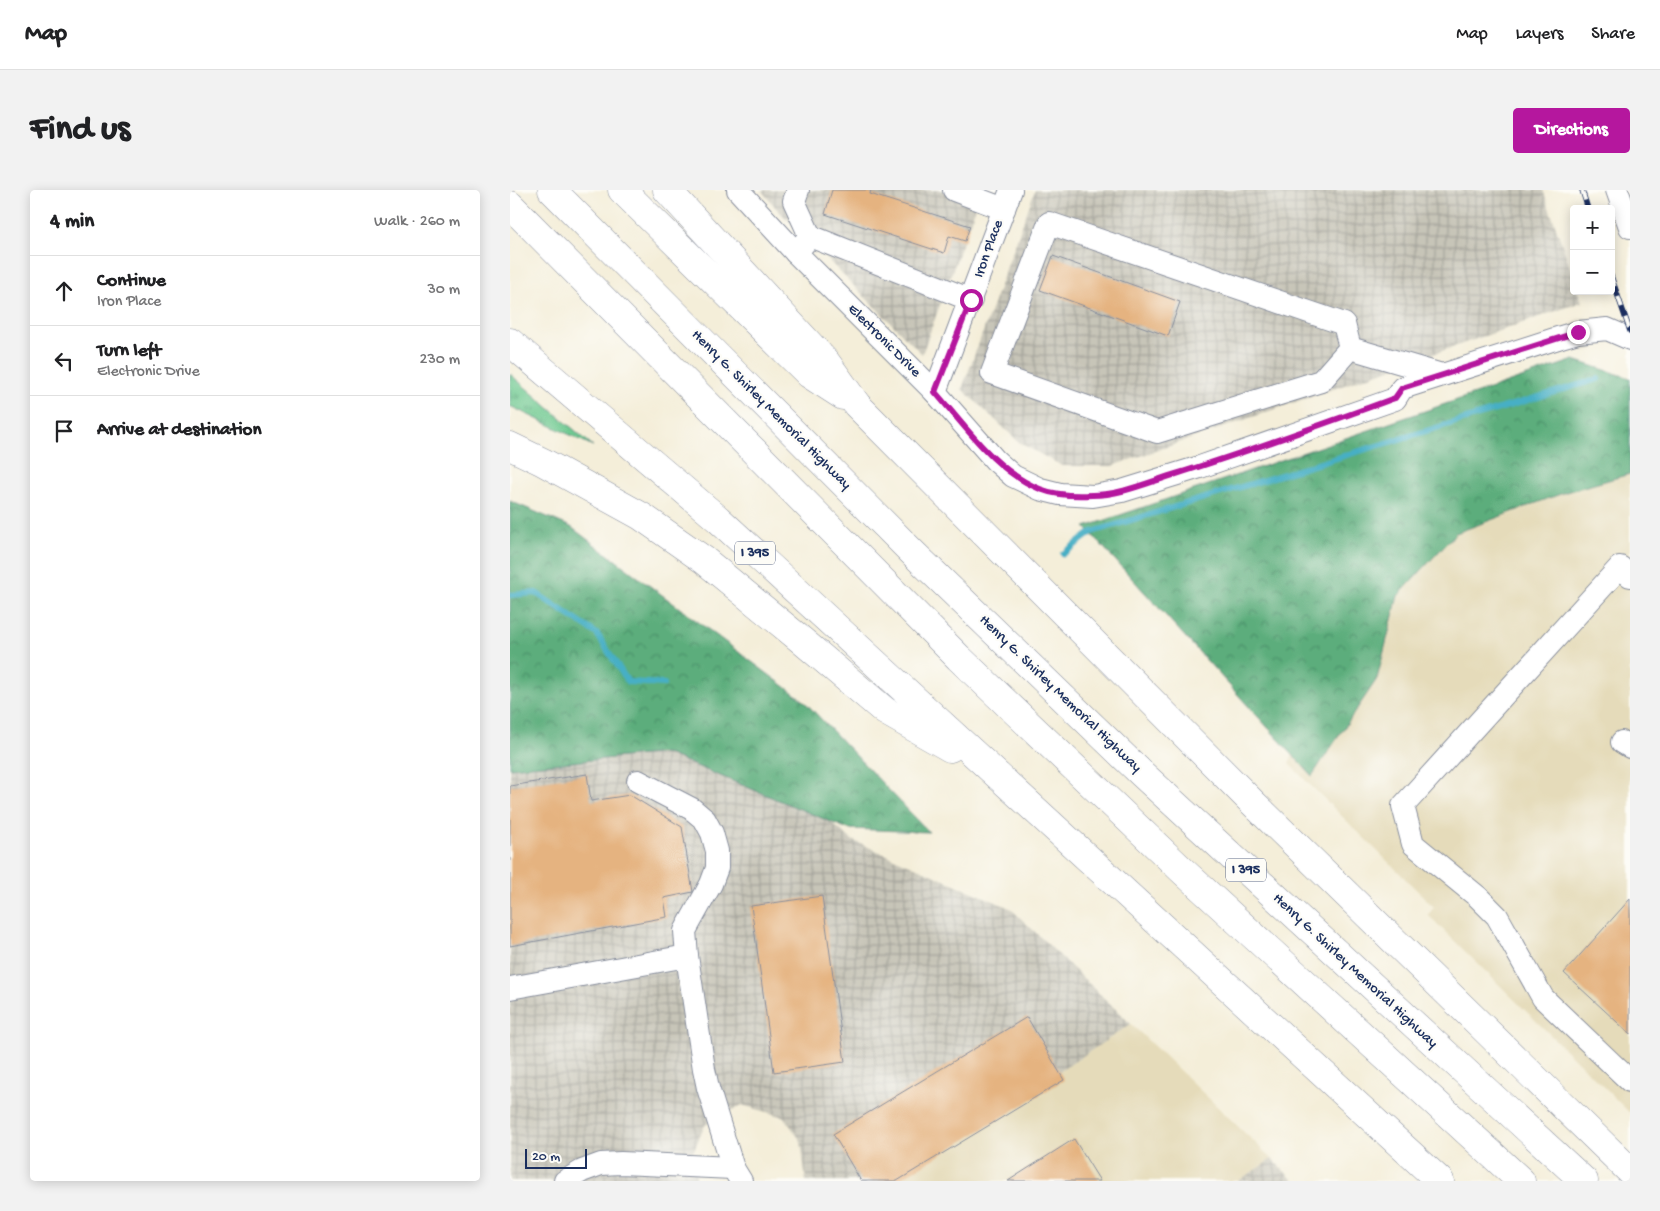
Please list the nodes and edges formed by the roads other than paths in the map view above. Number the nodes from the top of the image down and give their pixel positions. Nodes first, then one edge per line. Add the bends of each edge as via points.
1 (552, 190) edge
2 (622, 190) edge
3 (667, 190) edge
4 (738, 190) edge
5 (798, 190) edge
6 (1618, 190) edge
7 (958, 191) edge
8 (1008, 199) edge
9 (510, 205) edge
10 (510, 224) edge
11 (1630, 227) edge
12 (803, 245) junction
13 (971, 300) junction
14 (633, 331) junction
15 (1630, 339) edge
16 (510, 342) edge
17 (1350, 348) junction
18 (1442, 375) junction
19 (935, 392) junction
20 (857, 405) junction
21 (510, 433) edge
22 (510, 446) edge
23 (609, 498) junction
24 (1630, 576) edge
25 (993, 773) junction
26 (638, 781) dead end
27 (687, 956) junction
28 (510, 988) edge
29 (1630, 1081) edge
30 (1630, 1171) edge
31 (734, 1177) edge
32 (565, 1181) edge
33 (1440, 1181) edge
34 (1521, 1181) edge
35 (1584, 1181) edge

1 - 35 highway, Henry G. Shirley Memorial Highway / I 395 via 906,546 1140,773
2 - 20 highway via 809,374
3 - 20 highway via 826,362
4 - 12 street, Electronic Drive
5 - 12 street via 794,201
6 - 11 street
7 - 8 street
8 - 13 street, Iron Place
9 - 14 highway
10 - 14 highway
12 - 13 street
12 - 19 street, Electronic Drive
13 - 19 street, Iron Place
14 - 34 highway via 959,658 1191,879
15 - 18 street, Electronic Drive via 1607,329 1578,332
16 - 25 highway, I 395 via 718,519
17 - 17 street via 1344,324 1049,223 992,373 1157,432 1321,381
17 - 18 street
18 - 19 street, Electronic Drive via 1402,388 1395,398 1200,467 1122,491 1093,496 1060,494 1013,476
20 - 30 highway via 1252,802
21 - 23 highway via 538,447
22 - 23 highway
23 - 25 highway via 704,560 885,711
24 - 29 street via 1620,567 1403,806 1413,844 1497,916 1542,998
25 - 33 highway, I 395
26 - 27 street via 692,809 705,820 712,832 717,868 685,930
27 - 28 street
27 - 31 street via 704,1069
31 - 32 street via 621,1162 601,1164

